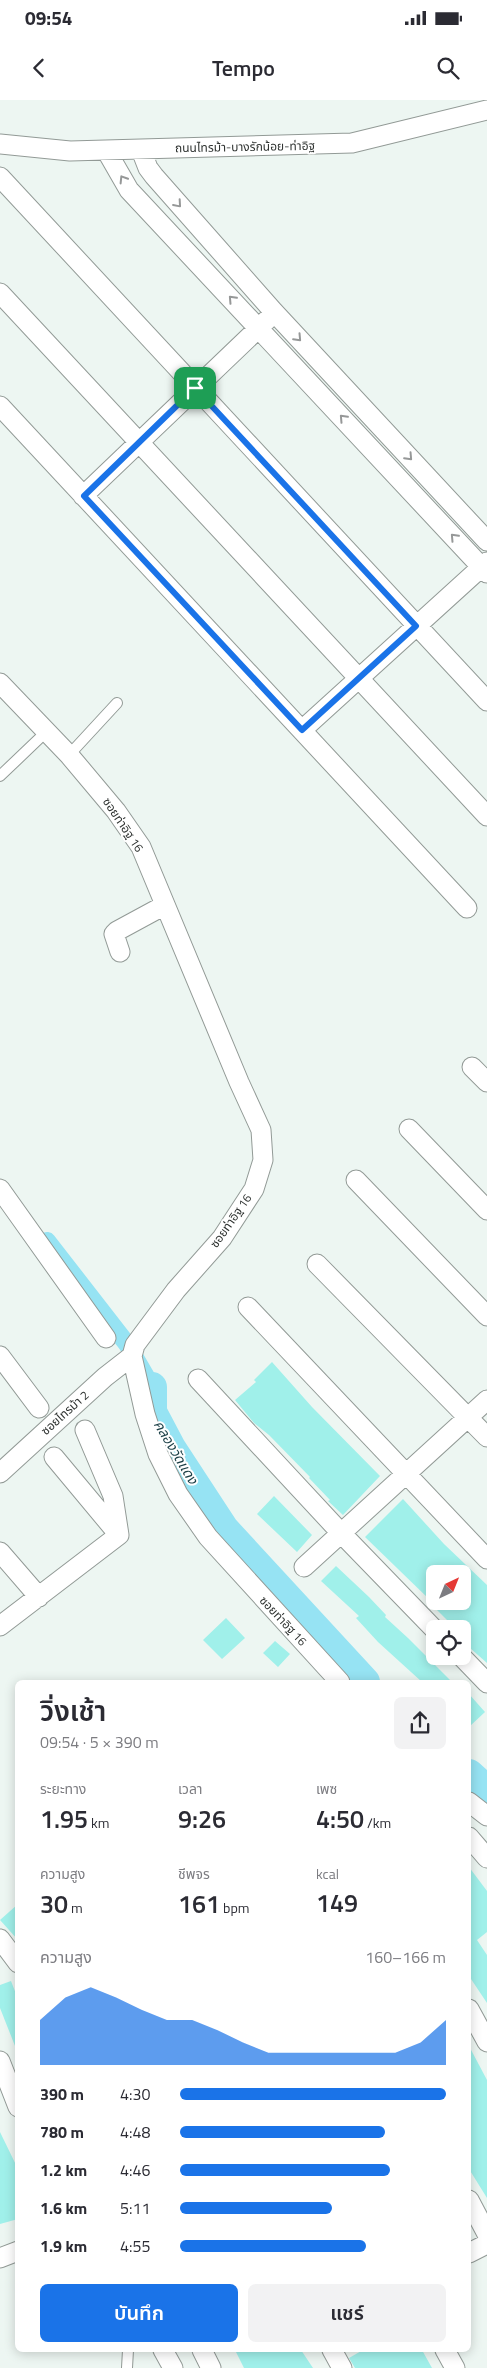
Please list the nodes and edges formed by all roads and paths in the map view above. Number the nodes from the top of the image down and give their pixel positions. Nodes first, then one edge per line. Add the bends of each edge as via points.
1 (487, 110) edge
2 (0, 144) edge
3 (106, 150) junction
4 (141, 150) junction
5 (0, 177) edge
6 (0, 293) edge
7 (274, 312) junction
8 (259, 328) junction
9 (195, 388) junction
10 (0, 406) edge
11 (139, 442) junction
12 (84, 496) junction
13 (487, 541) edge
14 (485, 567) edge
15 (416, 626) junction
16 (359, 678) junction
17 (0, 683) edge
18 (487, 701) edge
19 (118, 703) dead end
20 (302, 730) junction
21 (46, 732) junction
22 (69, 755) junction
23 (0, 776) edge
24 (487, 816) edge
25 (165, 905) junction
26 (467, 908) dead end
27 (120, 952) dead end
28 (472, 1067) dead end
29 (487, 1082) edge
30 (409, 1130) dead end
31 (356, 1180) dead end
32 (1, 1191) edge
33 (487, 1210) edge
34 (317, 1264) dead end
35 (248, 1307) dead end
36 (487, 1316) edge
37 (106, 1338) dead end
38 (0, 1356) edge
39 (132, 1356) junction
40 (198, 1379) dead end
41 (487, 1400) edge
42 (39, 1408) dead end
43 (468, 1418) junction
44 (85, 1430) dead end
45 (487, 1437) edge
46 (54, 1457) dead end
47 (0, 1473) edge
48 (405, 1474) junction
49 (341, 1533) junction
50 (120, 1535) junction
51 (0, 1552) edge
52 (487, 1559) edge
53 (304, 1567) dead end
54 (39, 1597) junction
55 (426, 1621) edge
56 (0, 1626) edge
57 (470, 1665) edge
58 (338, 1680) edge
59 (487, 1683) edge
60 (471, 1804) edge
61 (487, 1816) edge
62 (471, 1839) edge
63 (487, 1858) edge
64 (0, 1939) edge
65 (15, 1959) edge
66 (471, 2013) edge
67 (487, 2042) edge
68 (0, 2061) edge
69 (15, 2100) edge
70 (471, 2204) edge
71 (487, 2234) edge
72 (487, 2244) edge
73 (15, 2252) edge
74 (471, 2252) edge
75 (0, 2258) edge
76 (128, 2352) edge
77 (164, 2352) edge
78 (203, 2352) edge
79 (333, 2352) edge
80 (446, 2352) edge
81 (127, 2368) edge
82 (173, 2368) edge
83 (211, 2368) edge
84 (342, 2368) edge
85 (455, 2368) edge

1 - 4 street, ถนนไทรม้า-บางรักน้อย-ท่าอิฐ via 352,143
2 - 3 street, ถนนไทรม้า-บางรักน้อย-ท่าอิฐ
3 - 4 street, ถนนไทรม้า-บางรักน้อย-ท่าอิฐ
8 -> 3 street via 129,190
4 -> 7 street via 154,176
5 - 9 street
6 - 11 street
7 - 8 street
7 -> 13 street
8 - 9 street
14 -> 8 street
9 - 11 street
9 - 15 street
10 - 12 street
11 - 12 street
11 - 16 street
12 - 20 street
14 - 15 street
15 - 16 street
15 - 18 street
16 - 20 street
16 - 24 street
17 - 21 street, ซอยท่าอิฐ 16
19 - 22 lane
20 - 26 street
21 - 22 street, ซอยท่าอิฐ 16
21 - 23 lane
22 - 25 street, ซอยท่าอิฐ 16 via 116,811 141,848
25 - 27 street via 117,930 114,940
25 - 39 street, ซอยท่าอิฐ 16 via 261,1130 263,1160 254,1189 222,1238 176,1290 135,1345
28 - 29 street
30 - 33 street
31 - 36 street
32 - 37 street
34 - 43 street
35 - 48 street
38 - 42 street
39 - 47 street, ซอยไทรม้า 2
39 - 58 street, ซอยท่าอิฐ 16 via 144,1414 158,1454 178,1494 208,1538
40 - 49 street
41 - 43 street
43 - 45 street
43 - 48 street
44 - 50 street via 113,1496
46 - 50 street
48 - 49 street
48 - 52 street
49 - 53 street
49 - 55 street
50 - 54 street
51 - 54 street
54 - 56 street
57 - 59 street
60 - 61 street
62 - 63 street
64 - 65 street
66 - 67 street
68 - 69 street
70 - 71 street
72 - 74 street
73 - 75 street
76 - 81 lane
77 - 82 street
78 - 83 street
79 - 84 street
80 - 85 street

